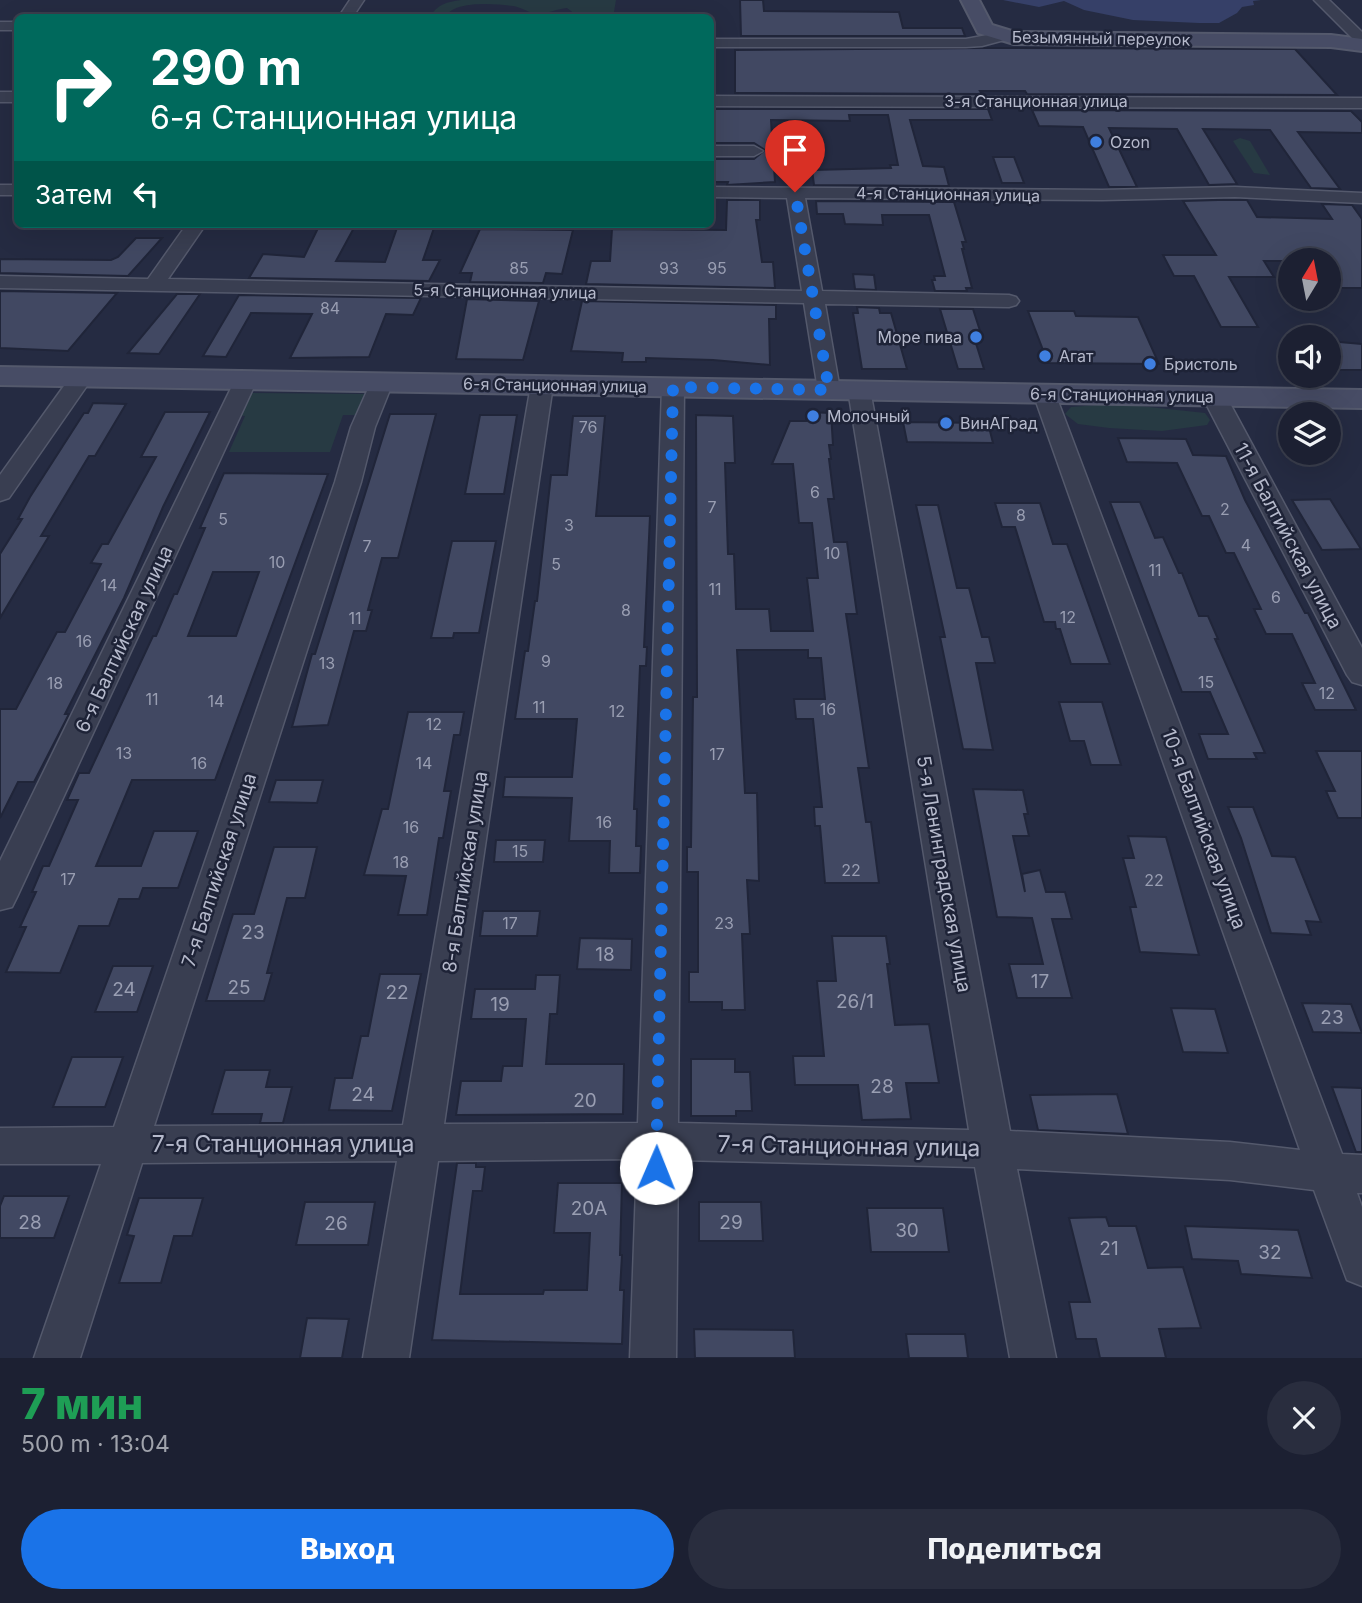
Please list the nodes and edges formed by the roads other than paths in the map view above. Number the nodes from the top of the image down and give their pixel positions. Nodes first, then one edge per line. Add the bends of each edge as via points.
1 (970, 0) edge
2 (1321, 0) edge
3 (1003, 36) junction
4 (1362, 40) edge
5 (714, 43) dead end
6 (1362, 45) edge
7 (714, 101) edge
8 (1362, 103) edge
9 (714, 151) edge
10 (754, 151) dead end
11 (714, 192) edge
12 (795, 192) junction
13 (1362, 198) edge
14 (193, 228) edge
15 (0, 282) edge
16 (154, 284) junction
17 (811, 297) junction
18 (1009, 301) dead end
19 (0, 376) edge
20 (82, 377) junction
21 (246, 380) junction
22 (382, 382) junction
23 (542, 385) junction
24 (673, 387) junction
25 (844, 390) junction
26 (1044, 394) junction
27 (1214, 396) junction
28 (1362, 399) edge
29 (0, 493) edge
30 (1362, 675) edge
31 (0, 897) edge
32 (657, 1141) junction
33 (128, 1144) junction
34 (421, 1144) junction
35 (0, 1146) edge
36 (993, 1149) junction
37 (1346, 1174) edge
38 (1362, 1265) edge
39 (57, 1358) edge
40 (386, 1358) edge
41 (653, 1358) edge
42 (1033, 1358) edge

1 - 3 main road via 982,25
2 - 4 street
3 - 5 street, Безымянный переулок via 966,43
3 - 6 main road, Безымянный переулок
7 - 8 street, 3-я Станционная улица
9 - 10 street
11 - 12 street, 4-я Станционная улица
12 - 13 street, 4-я Станционная улица via 1235,192
12 - 17 street, 5-я Ленинградская улица
14 - 16 street
15 - 16 street, 5-я Станционная улица
16 - 17 street, 5-я Станционная улица
17 - 18 street, 5-я Станционная улица
17 - 25 street, 5-я Ленинградская улица
19 - 20 main road, 6-я Станционная улица
20 - 21 main road, 6-я Станционная улица
20 - 29 street
21 - 22 main road, 6-я Станционная улица
21 - 31 street, 6-я Балтийская улица
22 - 23 main road, 6-я Станционная улица
22 - 33 street, 7-я Балтийская улица via 363,427
23 - 24 main road, 6-я Станционная улица
23 - 34 street, 8-я Балтийская улица
24 - 25 main road, 6-я Станционная улица
24 - 32 street
25 - 26 main road, 6-я Станционная улица
25 - 36 street, 5-я Ленинградская улица
26 - 27 main road, 6-я Станционная улица
26 - 37 street, 10-я Балтийская улица
27 - 28 main road, 6-я Станционная улица
27 - 30 street, 11-я Балтийская улица
32 - 34 street, 7-я Станционная улица
32 - 36 street, 7-я Станционная улица
32 - 41 street
33 - 34 street, 7-я Станционная улица
33 - 35 street, 7-я Станционная улица
33 - 39 street, 7-я Балтийская улица
34 - 40 street, 8-я Балтийская улица
36 - 37 street, 7-я Станционная улица via 1230,1161
36 - 42 street, 5-я Ленинградская улица
37 - 38 street, 10-я Балтийская улица

